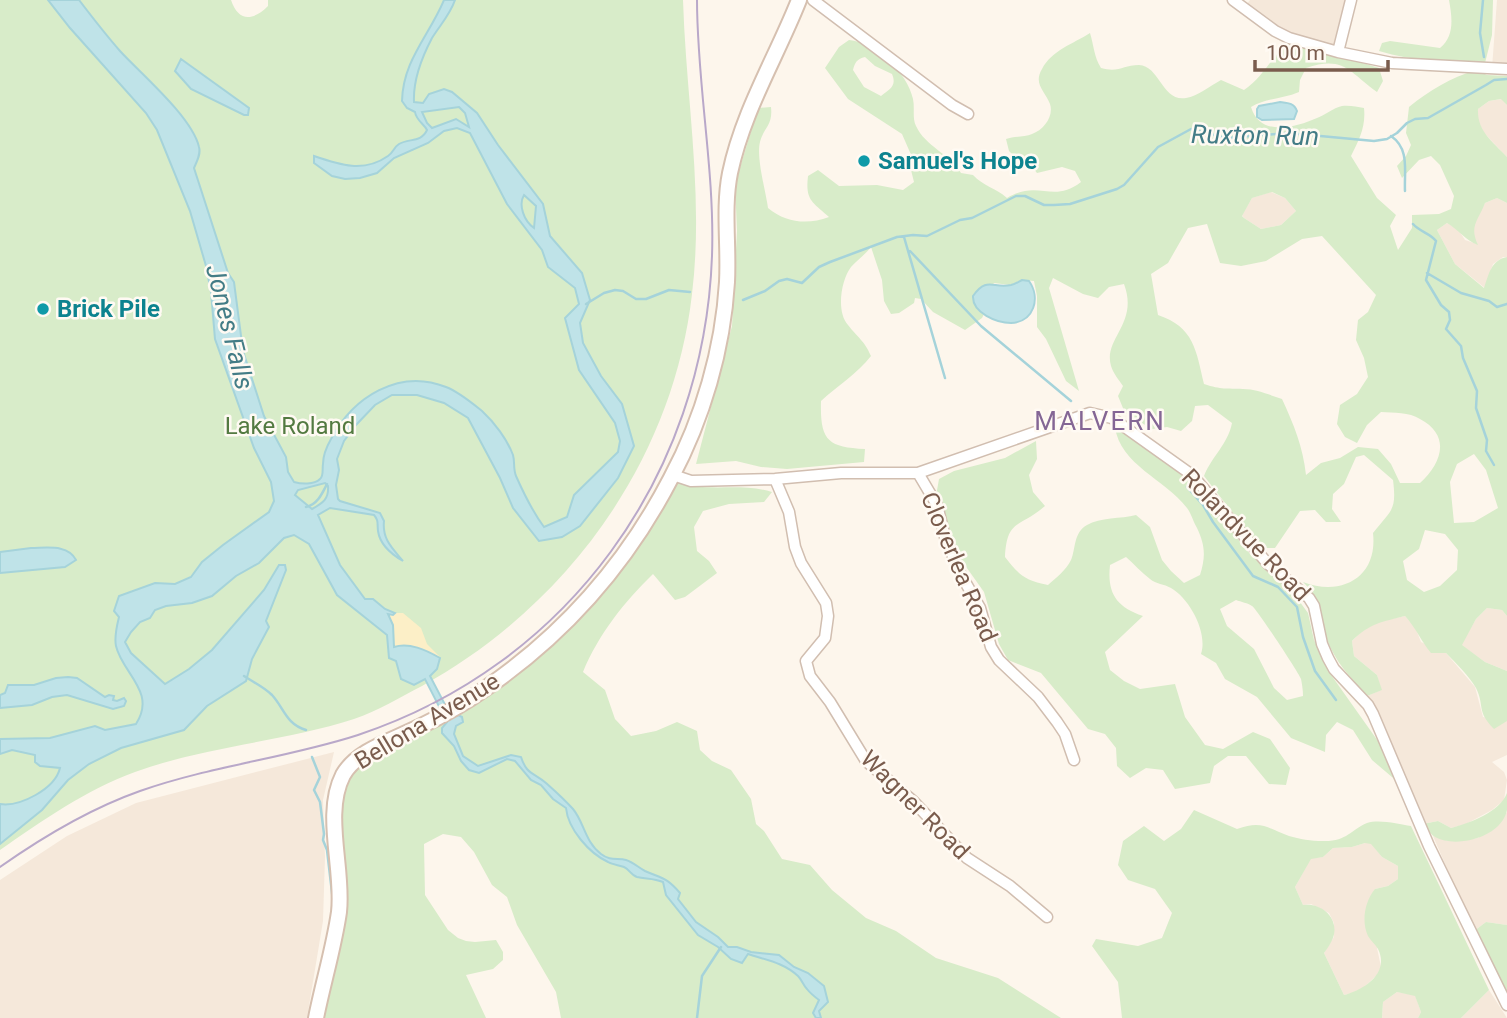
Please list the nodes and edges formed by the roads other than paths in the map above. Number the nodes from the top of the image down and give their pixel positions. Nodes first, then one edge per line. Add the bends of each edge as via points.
1 (799, 0) edge
2 (813, 0) edge
3 (1233, 0) edge
4 (1351, 0) edge
5 (1338, 52) junction
6 (1507, 69) edge
7 (968, 114) dead end
8 (918, 473) junction
9 (673, 475) junction
10 (775, 479) junction
11 (1074, 760) dead end
12 (1048, 917) dead end
13 (1507, 1004) edge
14 (316, 1018) edge

1 - 9 main road, Bellona Avenue via 748,112 736,150 729,178 721,331 703,400
2 - 7 street
3 - 5 street via 1289,38
4 - 5 street
5 - 6 street via 1400,64
8 - 10 street, Rolandvue Road
8 - 11 street, Cloverlea Road via 937,505 945,537 980,608 991,646 1057,722
8 - 13 street, Rolandvue Road via 1090,413 1112,418 1192,475 1268,564 1314,606 1328,658 1373,713 1429,846
9 - 10 street, Rolandvue Road via 691,481
9 - 14 main road, Bellona Avenue via 630,548 559,630 486,688 361,756 344,773 335,801 339,913
10 - 12 street, Wagner Road via 789,512 801,563 828,616 825,638 806,662 810,676 876,772 912,801 967,858

